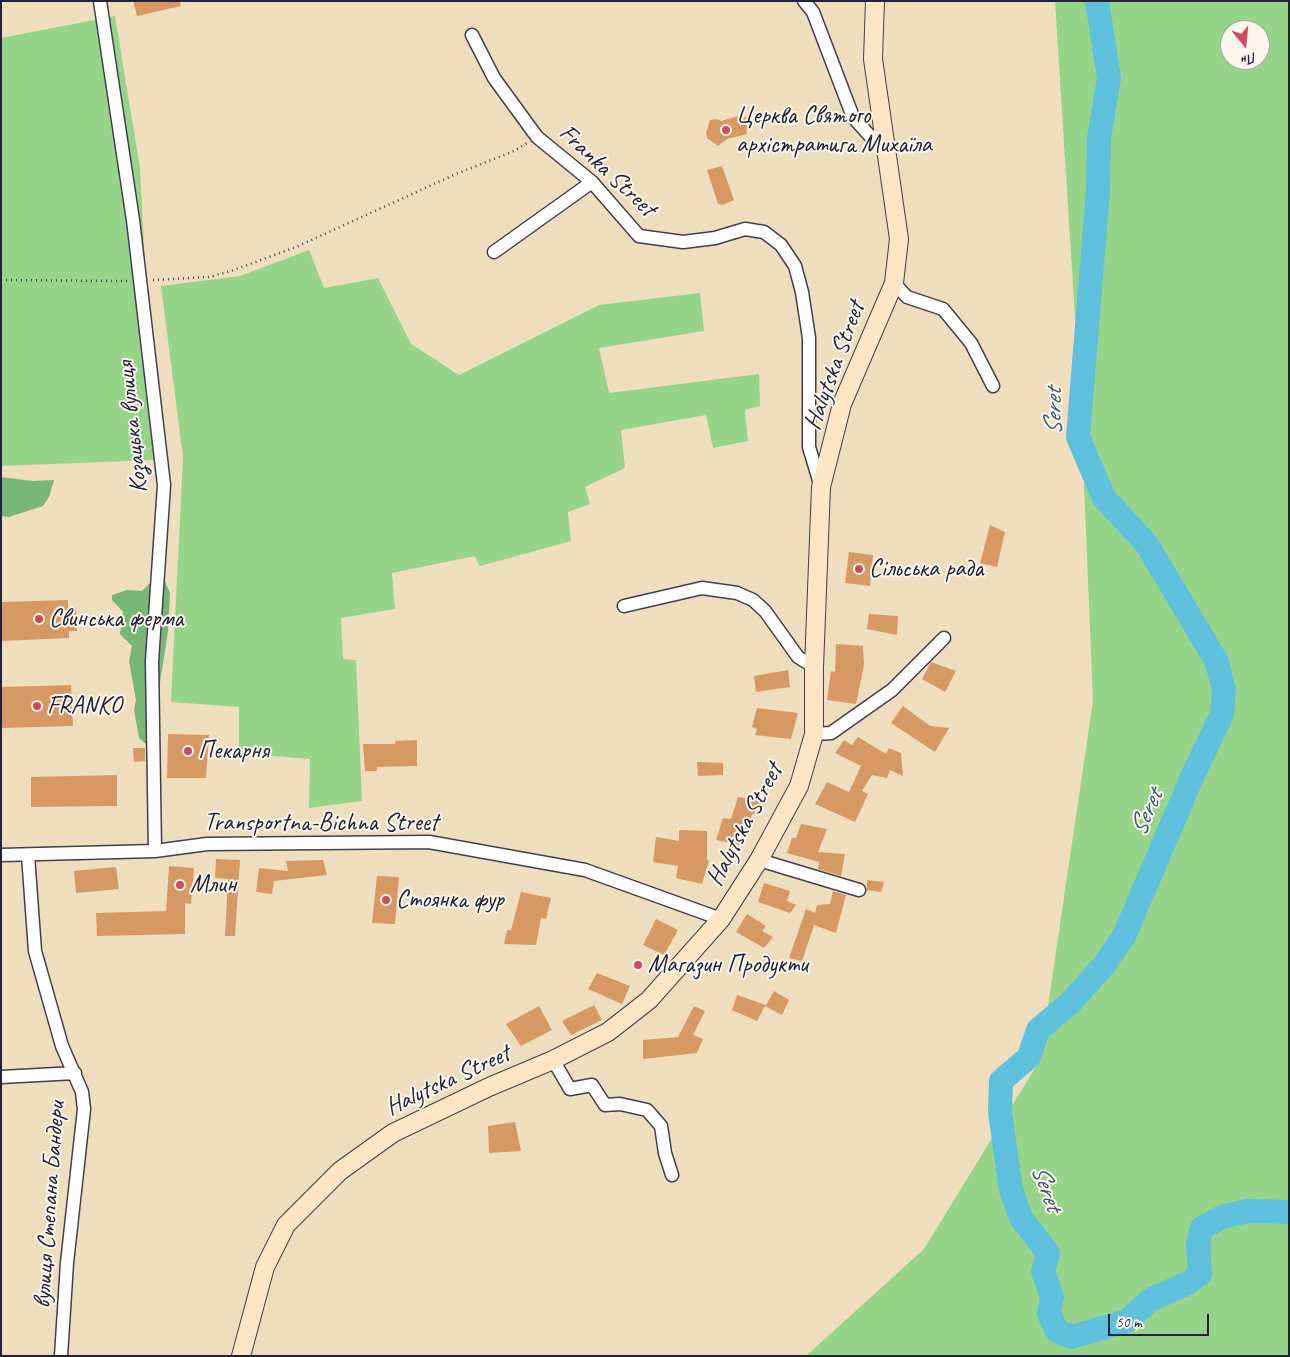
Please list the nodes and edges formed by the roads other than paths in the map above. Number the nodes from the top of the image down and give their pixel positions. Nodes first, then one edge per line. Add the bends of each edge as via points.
1 (100, 1) edge
2 (804, 1) edge
3 (875, 1) edge
4 (472, 35) dead end
5 (884, 138) junction
6 (592, 182) junction
7 (494, 252) dead end
8 (894, 283) junction
9 (993, 386) dead end
10 (821, 487) junction
11 (624, 606) dead end
12 (944, 638) dead end
13 (814, 667) junction
14 (814, 734) junction
15 (155, 850) junction
16 (1, 855) edge
17 (28, 855) junction
18 (759, 860) junction
19 (859, 890) dead end
20 (721, 918) junction
21 (553, 1060) junction
22 (75, 1073) junction
23 (1, 1076) edge
24 (672, 1175) dead end
25 (61, 1356) edge
26 (241, 1356) edge

1 - 15 street, Козацька вулиця via 141,281 164,485 152,661
2 - 5 street via 813,12 853,117 870,136
3 - 5 main road, Halytska Street via 874,59
4 - 6 street, Franka Street via 494,78 537,137
5 - 8 main road, Halytska Street via 899,238
6 - 7 street
6 - 10 street, Franka Street via 639,236 683,242 715,238 745,229 764,232 781,244 794,266 802,292 809,338 809,448
8 - 9 street via 907,297 943,309 971,343
8 - 10 main road, Halytska Street via 842,404
10 - 13 main road, Halytska Street
11 - 13 street via 702,588 737,593 753,600 765,611 798,657
12 - 14 street via 892,690 832,734
13 - 14 main road, Halytska Street
14 - 18 main road, Halytska Street via 799,786
15 - 17 street, Transportna-Bichna Street
15 - 20 street, Transportna-Bichna Street via 207,844 429,842 585,870
16 - 17 street, Transportna-Bichna Street
17 - 22 street, вулиця Степана Бандери via 35,951 62,1046
18 - 19 street
18 - 20 main road, Halytska Street
20 - 21 main road, Halytska Street via 649,1000 608,1032
21 - 24 street via 570,1089 592,1085 604,1104 647,1110 661,1126
21 - 26 main road, Halytska Street via 393,1134 340,1171 286,1225 265,1267
22 - 23 street
22 - 25 street, вулиця Степана Бандери via 84,1109 67,1263

